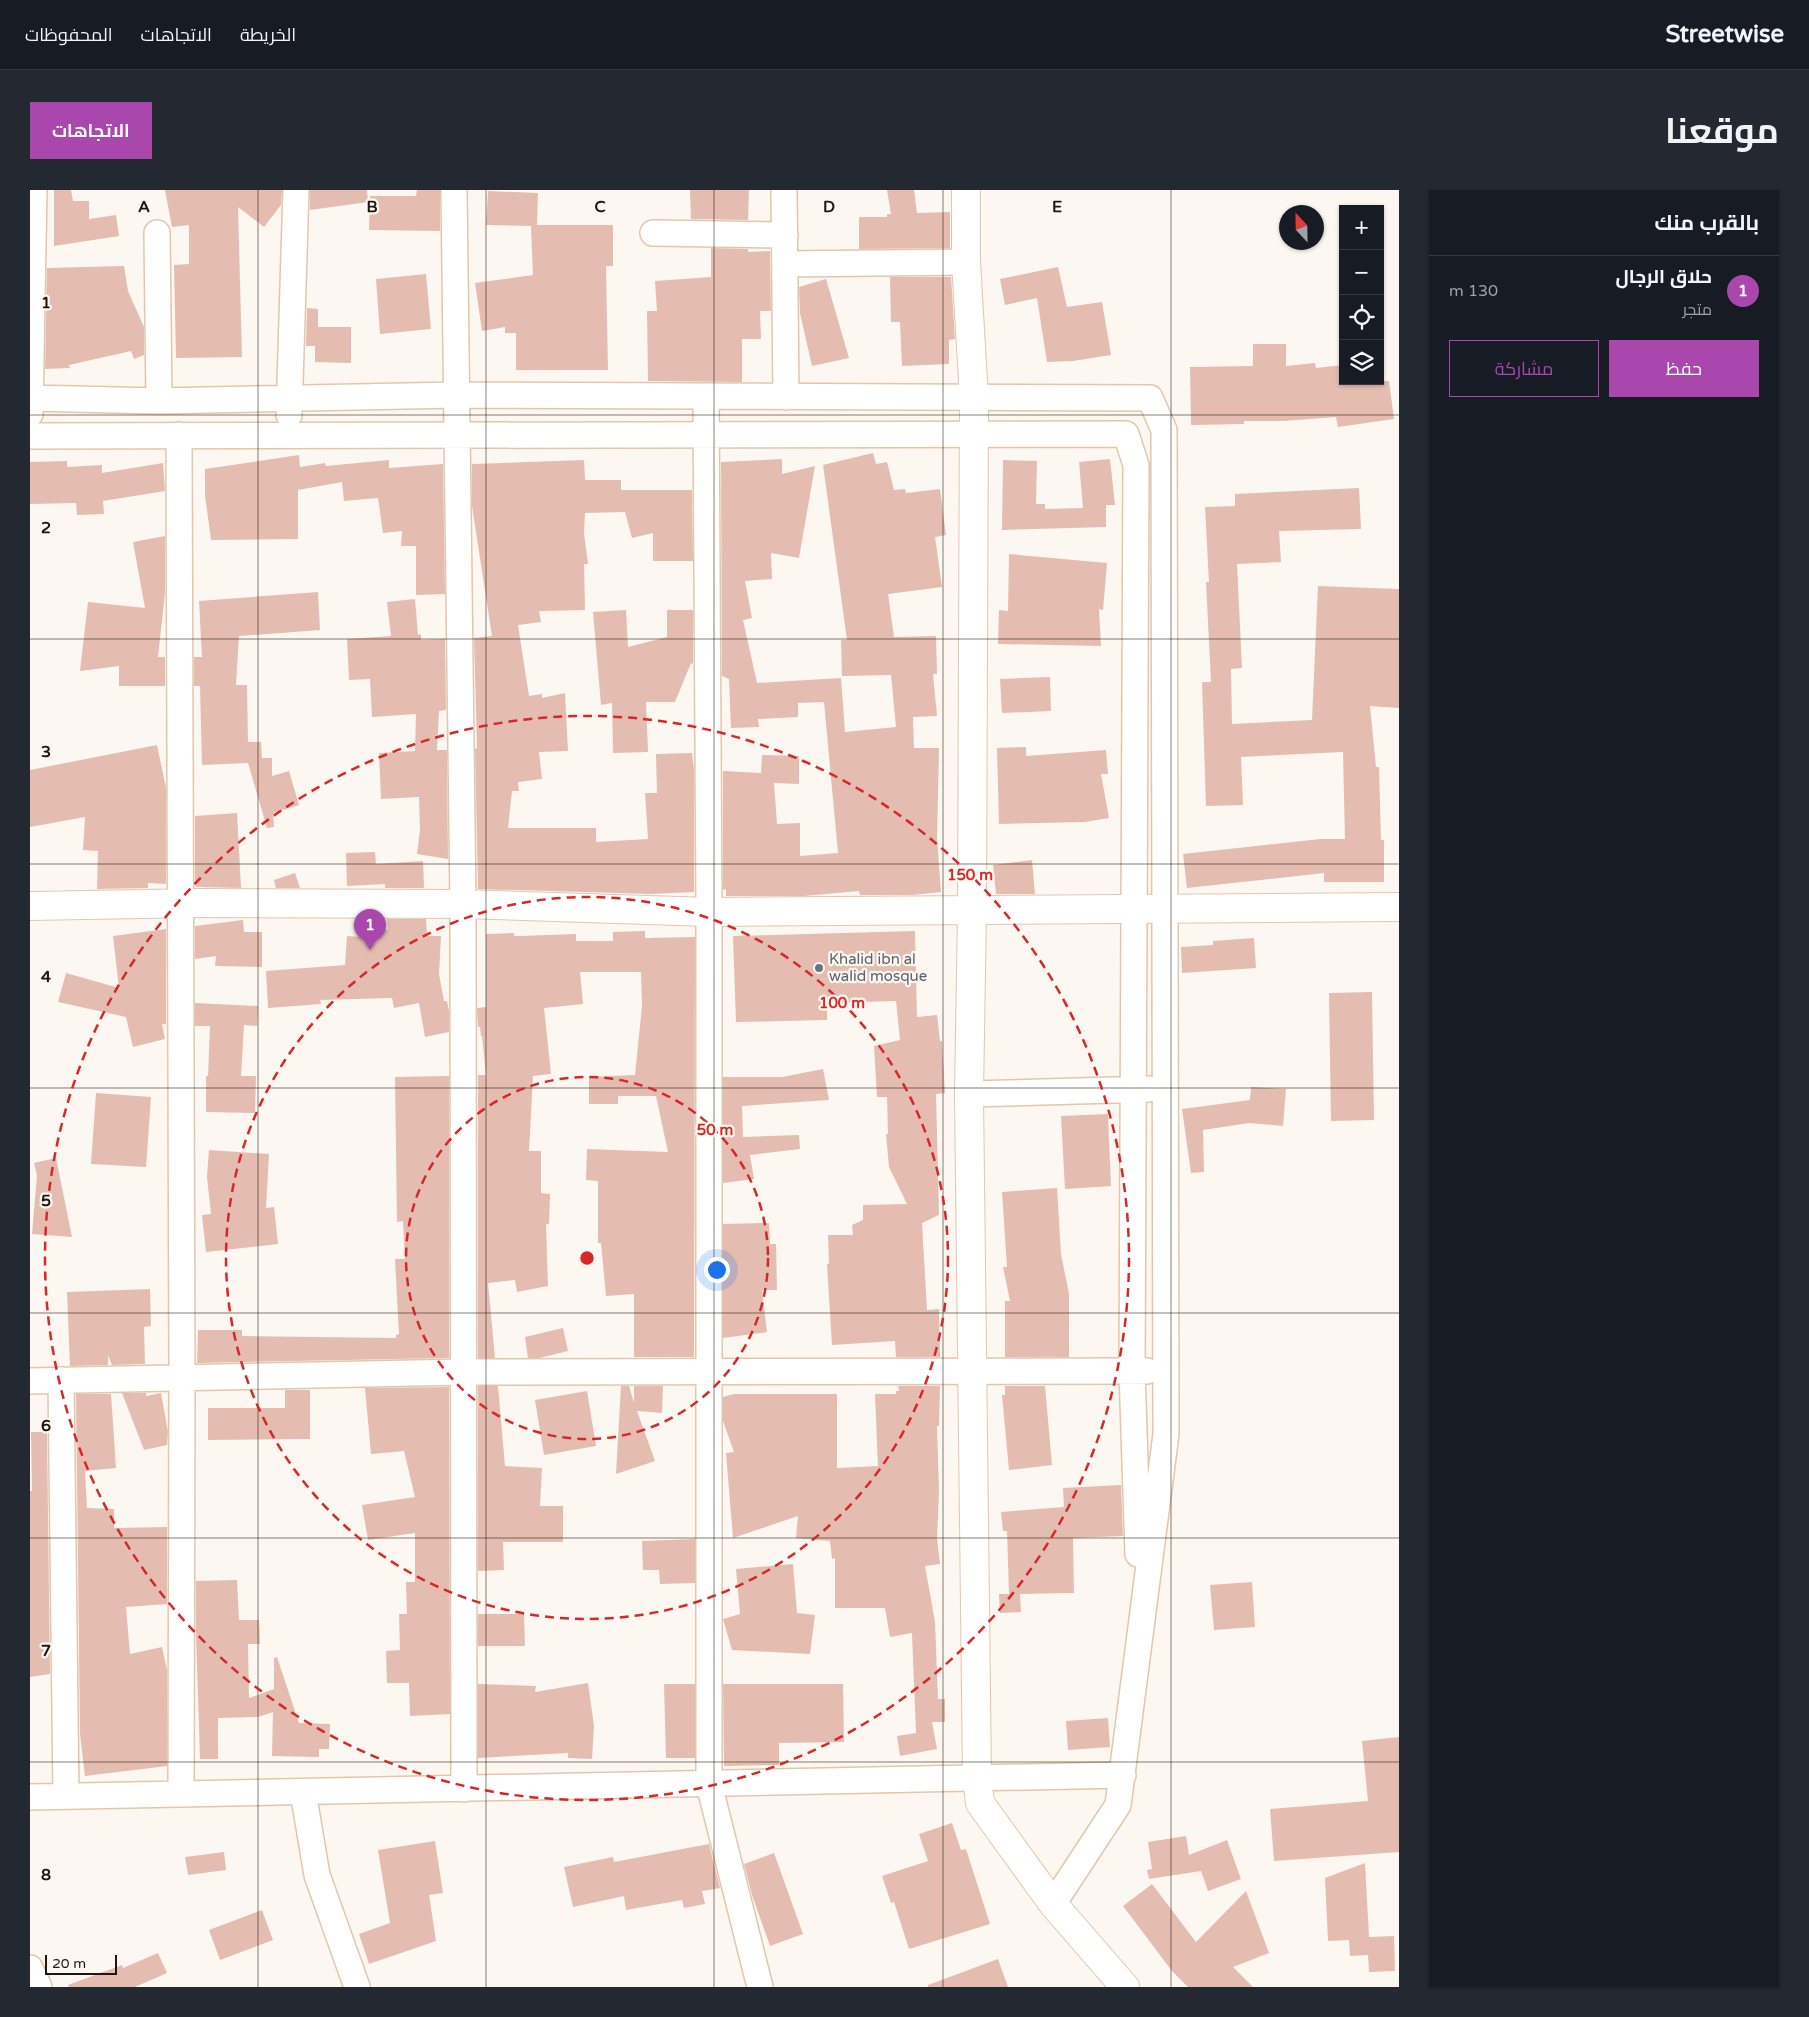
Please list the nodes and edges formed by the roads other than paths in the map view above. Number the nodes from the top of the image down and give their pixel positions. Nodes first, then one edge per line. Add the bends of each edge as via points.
1 (34, 190) edge
2 (296, 190) edge
3 (454, 190) edge
4 (784, 190) edge
5 (966, 190) edge
6 (157, 233) dead end
7 (653, 234) dead end
8 (785, 235) junction
9 (966, 262) junction
10 (785, 264) junction
11 (456, 395) junction
12 (706, 397) junction
13 (786, 397) junction
14 (290, 398) junction
15 (974, 398) junction
16 (159, 402) junction
17 (30, 403) edge
18 (973, 434) junction
19 (179, 435) junction
20 (288, 435) junction
21 (457, 435) junction
22 (706, 435) junction
23 (30, 436) edge
24 (181, 904) junction
25 (463, 904) junction
26 (30, 906) edge
27 (1399, 907) edge
28 (1135, 909) junction
29 (1164, 909) junction
30 (972, 910) junction
31 (709, 912) junction
32 (1164, 1088) junction
33 (1134, 1089) junction
34 (969, 1094) junction
35 (1165, 1370) junction
36 (972, 1371) junction
37 (1132, 1371) junction
38 (463, 1372) junction
39 (709, 1372) junction
40 (182, 1378) junction
41 (61, 1380) junction
42 (30, 1381) edge
43 (1141, 1632) junction
44 (1123, 1775) junction
45 (977, 1778) junction
46 (709, 1784) junction
47 (464, 1789) junction
48 (303, 1792) junction
49 (181, 1794) junction
50 (66, 1796) junction
51 (30, 1797) edge
52 (1053, 1904) junction
53 (30, 1968) edge
54 (39, 1987) edge
55 (357, 1987) edge
56 (760, 1987) edge
57 (1124, 1987) edge

1 - 17 street
2 - 14 street
3 - 11 street
4 - 8 street
5 - 9 street
6 - 16 street
7 - 8 street
8 - 10 street
9 - 10 street
9 - 15 street
10 - 13 street
11 - 12 street
11 - 14 street
11 - 21 street
12 - 13 street
12 - 22 street
13 - 15 street
14 - 16 street
14 - 20 street
15 - 18 street
15 - 29 street via 1150,398 1164,430
16 - 17 street
18 - 22 street
18 - 28 street via 1126,434 1136,465
18 - 30 street
19 - 20 street
19 - 23 street
19 - 24 street
20 - 21 street
21 - 22 street
21 - 25 street
22 - 31 street
24 - 25 street
24 - 26 street
24 - 40 street
25 - 31 street
25 - 38 street
27 - 29 street
28 - 29 street
28 - 30 street
28 - 33 street
29 - 32 street
30 - 31 street
30 - 34 street
31 - 39 street
32 - 33 street
32 - 35 street
33 - 34 street
33 - 37 street
34 - 36 street
35 - 37 street
35 - 43 street via 1166,1434
36 - 37 street
36 - 39 street
36 - 45 street
37 - 43 street
38 - 39 street
38 - 40 street
38 - 47 street
39 - 46 street
40 - 41 street
40 - 49 street
41 - 42 street
41 - 50 street
43 - 44 street
44 - 45 street
44 - 52 street via 1118,1805
45 - 46 street
45 - 52 street via 980,1803
46 - 47 street
46 - 56 street
47 - 48 street
48 - 49 street
48 - 55 street via 317,1875
49 - 50 street
50 - 51 street
52 - 57 street
53 - 54 street

